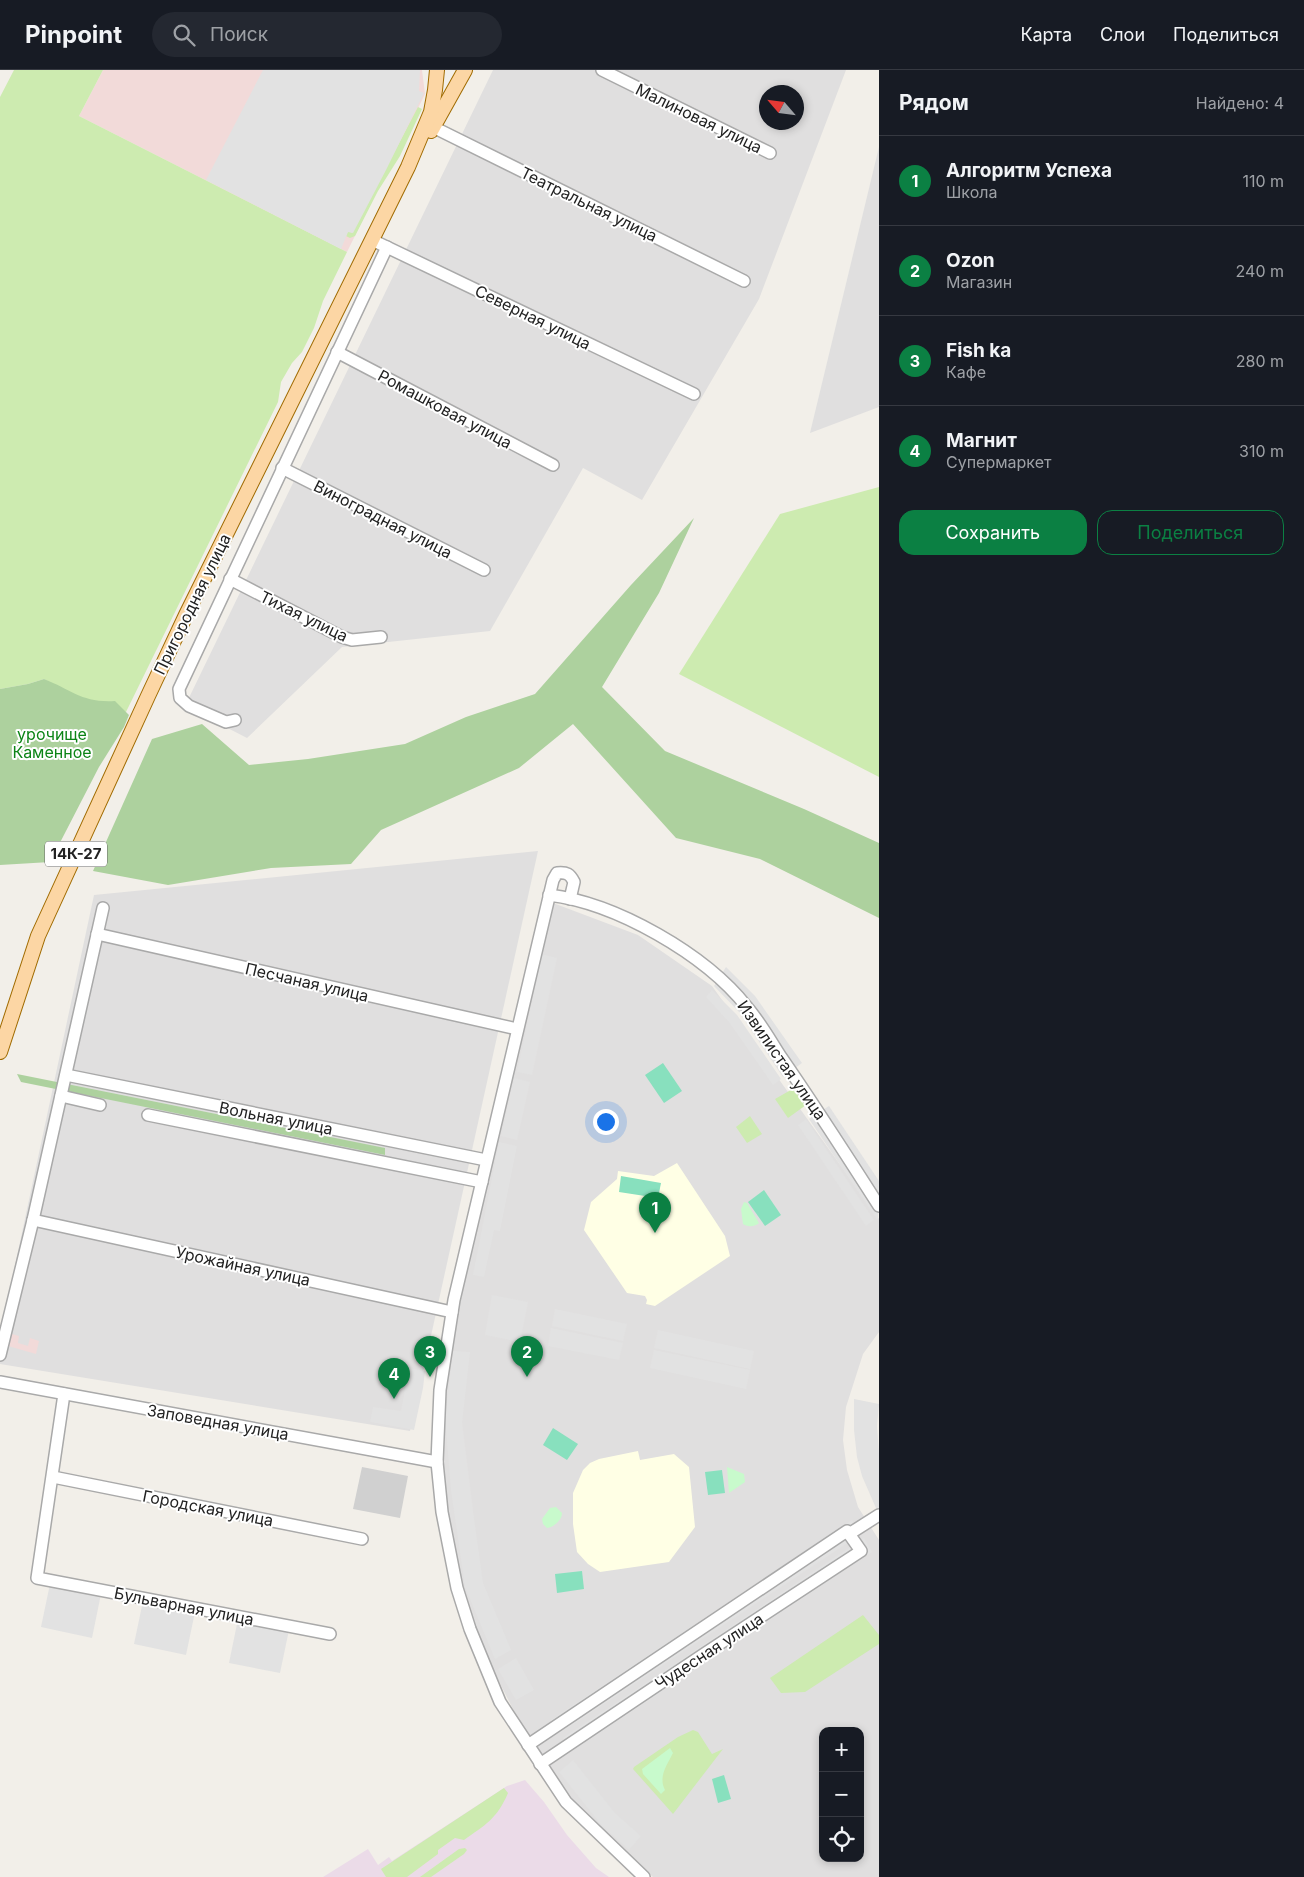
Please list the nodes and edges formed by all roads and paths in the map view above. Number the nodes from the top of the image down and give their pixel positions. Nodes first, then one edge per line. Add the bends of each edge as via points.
1 (437, 70) edge
2 (465, 70) edge
3 (602, 70) edge
4 (433, 127) junction
5 (770, 153) dead end
6 (408, 167) junction
7 (372, 240) junction
8 (387, 247) junction
9 (744, 281) dead end
10 (337, 352) junction
11 (694, 394) dead end
12 (553, 465) dead end
13 (282, 468) junction
14 (484, 570) dead end
15 (230, 579) junction
16 (381, 637) dead end
17 (235, 720) dead end
18 (549, 895) junction
19 (570, 899) junction
20 (103, 908) dead end
21 (97, 934) junction
22 (517, 1029) junction
23 (0, 1052) edge
24 (66, 1075) junction
25 (61, 1096) junction
26 (100, 1105) dead end
27 (148, 1115) dead end
28 (486, 1160) junction
29 (482, 1182) junction
30 (879, 1206) edge
31 (33, 1220) junction
32 (452, 1312) junction
33 (0, 1355) edge
34 (0, 1382) edge
35 (64, 1394) junction
36 (436, 1462) junction
37 (53, 1477) junction
38 (879, 1515) edge
39 (849, 1534) junction
40 (362, 1538) dead end
41 (330, 1634) dead end
42 (547, 1732) junction
43 (528, 1745) junction
44 (559, 1750) junction
45 (540, 1764) junction
46 (644, 1877) edge

1 - 6 main road, Пригородная улица via 431,112
2 - 4 main road, Пригородная улица
3 - 5 street, Малиновая улица
4 - 6 main road, Пригородная улица
4 - 9 street, Театральная улица
6 - 7 main road, Пригородная улица
7 - 8 street, Северная улица
7 - 23 main road, Пригородная улица / 14К-27 via 186,615 38,936
8 - 10 street, Пригородная улица
8 - 11 street, Северная улица
10 - 12 street, Ромашковая улица
10 - 13 street, Пригородная улица
13 - 14 street, Виноградная улица
13 - 15 street, Пригородная улица
15 - 16 street, Тихая улица via 342,637 352,640
15 - 17 street, Пригородная улица via 179,690 180,698 189,706 226,722
18 - 19 street, Извилистая улица
18 - 19 street via 557,873 564,872 574,882
18 - 22 street
19 - 30 street, Извилистая улица via 616,914 687,952 747,1006
20 - 21 street
21 - 22 street, Песчаная улица
21 - 24 street
22 - 28 street
24 - 25 street
24 - 28 street, Вольная улица
25 - 26 street
25 - 31 street
27 - 29 street, Вольная улица
28 - 29 street
29 - 32 street
31 - 32 street, Урожайная улица
31 - 33 street
32 - 36 street via 440,1390
34 - 35 street, Заповедная улица
35 - 36 street, Заповедная улица
35 - 37 street
36 - 43 street via 449,1553 470,1629 500,1702
37 - 40 street, Городская улица
37 - 41 street, Бульварная улица via 37,1578
38 - 39 street, Чудесная улица
39 - 42 street, Чудесная улица via 847,1531 818,1550
39 - 44 street, Чудесная улица via 861,1552
42 - 43 street, Чудесная улица
42 - 44 street
43 - 45 street
44 - 45 street, Чудесная улица
45 - 46 street via 566,1802

